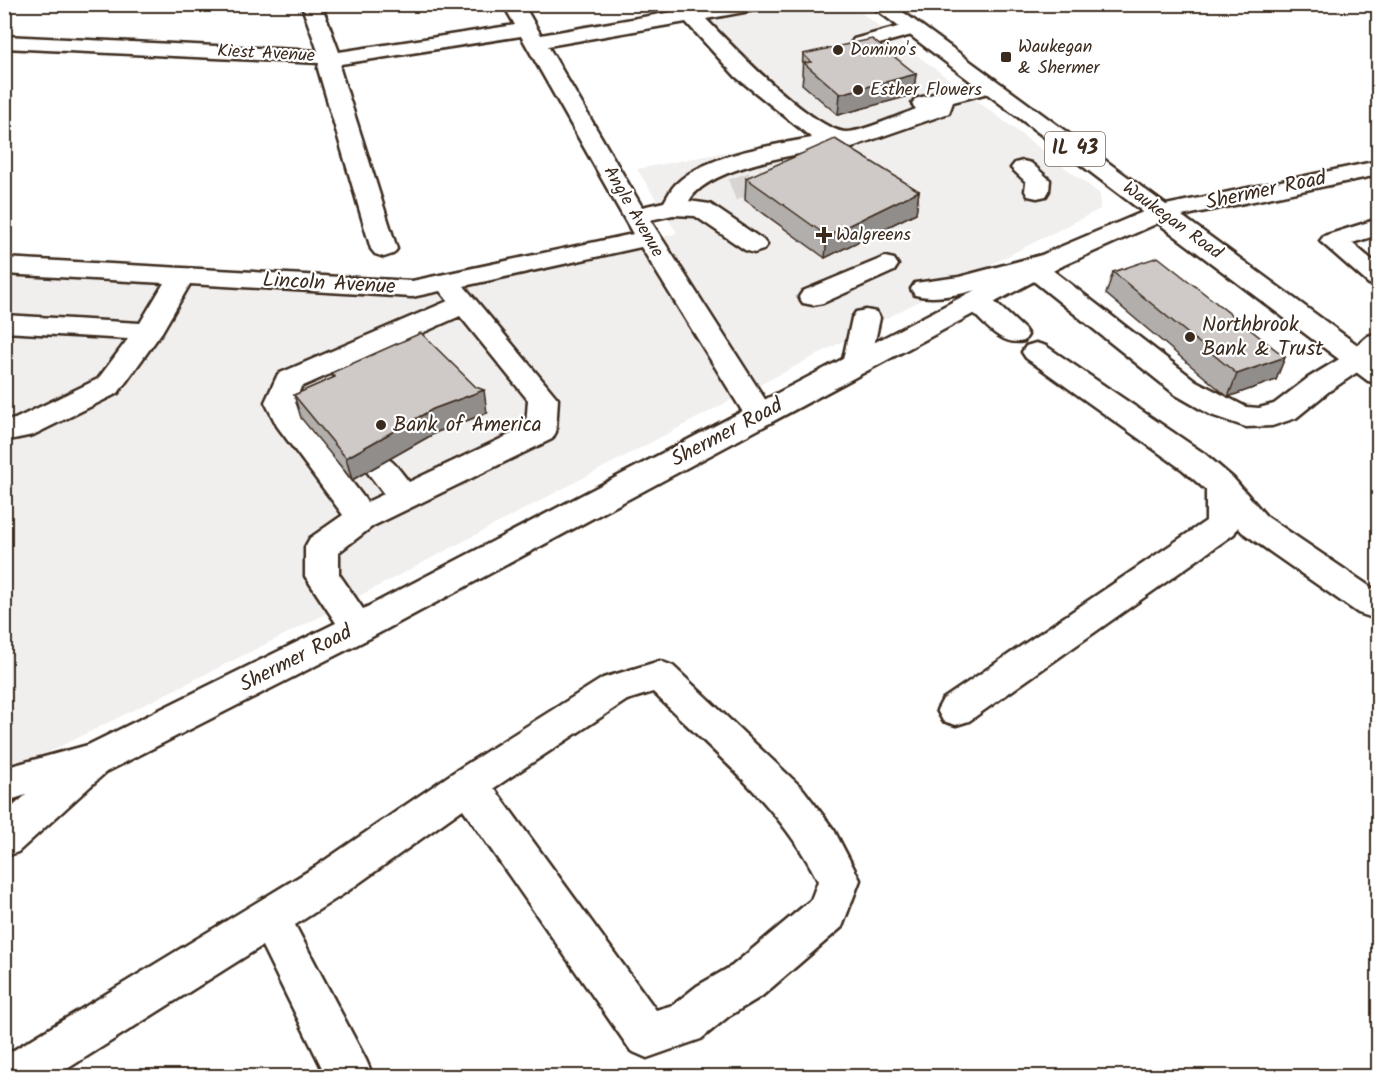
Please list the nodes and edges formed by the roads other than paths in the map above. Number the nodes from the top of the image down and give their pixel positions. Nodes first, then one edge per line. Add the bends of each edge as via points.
1 (311, 4) edge
2 (513, 4) edge
3 (755, 4) edge
4 (879, 4) edge
5 (691, 15) junction
6 (720, 26) dead end
7 (912, 29) junction
8 (531, 35) junction
9 (4, 42) edge
10 (861, 43) edge
11 (331, 58) junction
12 (771, 77) dead end
13 (988, 86) junction
14 (920, 90) dead end
15 (943, 99) junction
16 (832, 134) junction
17 (1378, 168) edge
18 (764, 178) tunnel mouth
19 (722, 193) tunnel mouth
20 (1161, 213) junction
21 (654, 223) junction
22 (1378, 227) edge
23 (754, 245) dead end
24 (384, 249) dead end
25 (880, 261) dead end
26 (1045, 264) junction
27 (4, 266) edge
28 (182, 276) junction
29 (1378, 278) edge
30 (924, 289) dead end
31 (815, 292) dead end
32 (456, 293) junction
33 (976, 300) junction
34 (866, 318) dead end
35 (4, 323) edge
36 (148, 332) junction
37 (1373, 359) edge
38 (856, 364) junction
39 (302, 374) junction
40 (321, 398) edge
41 (760, 416) junction
42 (4, 430) edge
43 (378, 465) edge
44 (1222, 486) junction
45 (405, 499) junction
46 (362, 518) junction
47 (1370, 604) dead end
48 (357, 628) junction
49 (956, 710) dead end
50 (97, 759) junction
51 (468, 784) junction
52 (4, 785) edge
53 (4, 839) edge
54 (269, 917) junction
55 (15, 1077) edge
56 (350, 1077) edge

1 - 11 street
2 - 8 street, Angle Avenue
3 - 5 street, Kiest Avenue
4 - 7 street, Waukegan Road / IL 43
5 - 8 street, Kiest Avenue via 615,20
5 - 16 street via 744,72
6 - 12 street
7 - 10 street
7 - 13 street, Waukegan Road / IL 43
8 - 11 street, Kiest Avenue
8 - 21 street, Angle Avenue
9 - 11 street, Kiest Avenue
11 - 24 street via 328,69
13 - 15 street
13 - 20 street, Waukegan Road / IL 43
14 - 15 street
15 - 16 street via 941,108
16 - 18 street
16 - 21 street via 721,180
17 - 20 street, Shermer Road
19 - 21 street
20 - 26 street, Shermer Road
20 - 37 street, Waukegan Road / IL 43
21 - 23 street via 701,209
21 - 32 street, Lincoln Avenue
21 - 41 street, Angle Avenue
22 - 29 street via 1333,241
25 - 31 street
26 - 30 street via 960,285
26 - 33 street, Shermer Road
26 - 37 street via 1186,388 1236,415 1277,415 1324,382
27 - 28 street, Lincoln Avenue
28 - 32 street, Lincoln Avenue
28 - 36 street
32 - 39 street
32 - 45 street via 543,399 541,432
33 - 38 street, Shermer Road
33 - 44 street via 1025,343
34 - 38 street
35 - 36 street
36 - 42 street via 108,386 22,428
38 - 41 street, Shermer Road
39 - 40 street
39 - 46 street via 288,381 280,402
41 - 48 street, Shermer Road
43 - 45 street
44 - 47 street via 1254,524
44 - 49 street via 1222,526
45 - 46 street
46 - 48 street via 322,547 322,576
48 - 50 street, Shermer Road
50 - 52 street, Shermer Road
50 - 53 street, Shermer Road
51 - 51 street via 616,688 660,676 789,801 820,843 839,880 827,913 747,981 685,1023 647,1035
51 - 54 street via 330,880
54 - 55 street
54 - 56 street

